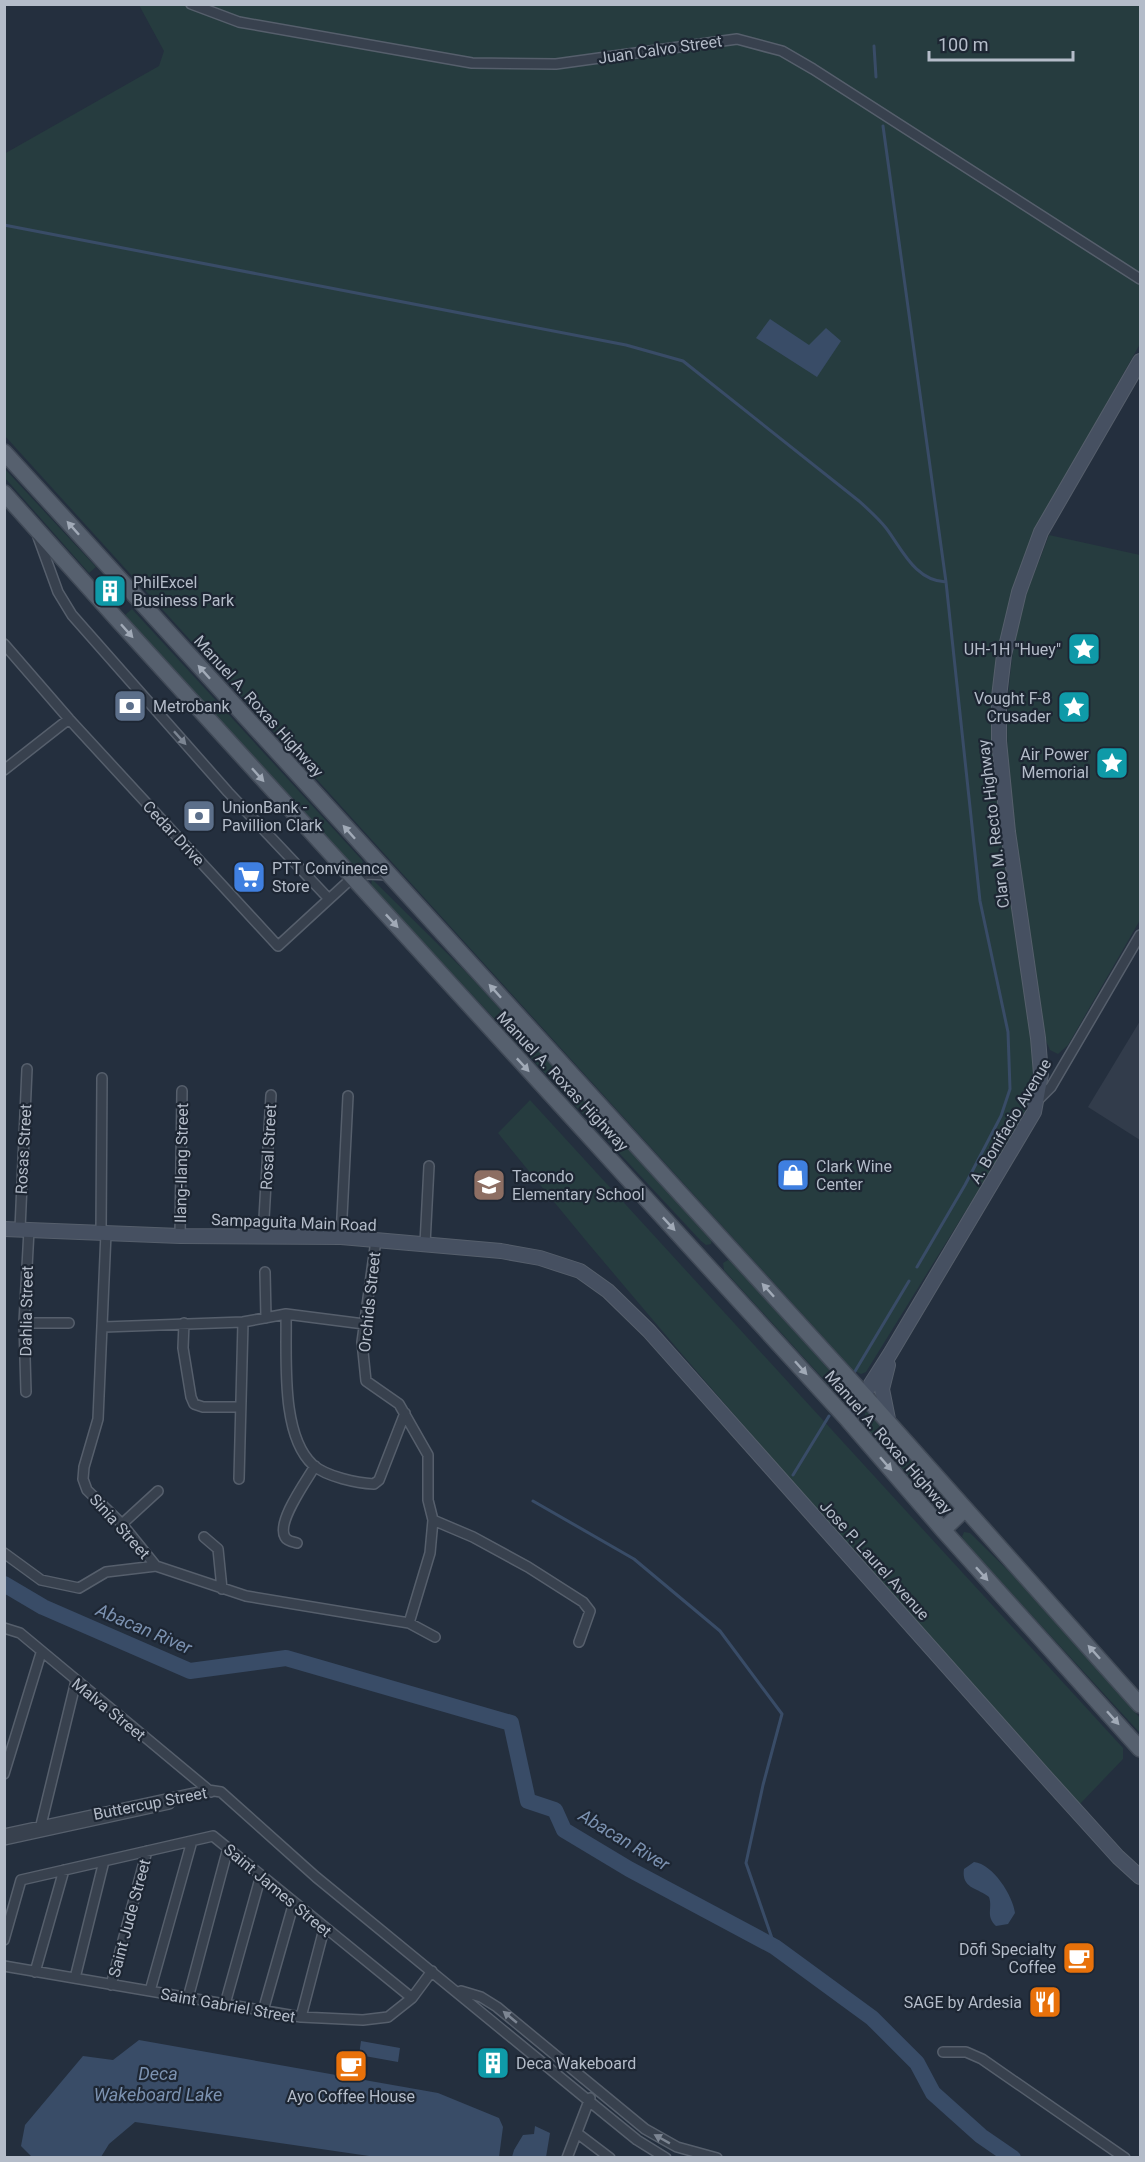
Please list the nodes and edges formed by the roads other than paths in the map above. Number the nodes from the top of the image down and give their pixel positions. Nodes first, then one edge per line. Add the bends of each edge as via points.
1 (191, 4) edge
2 (1140, 279) edge
3 (1140, 361) edge
4 (4, 452) edge
5 (4, 493) edge
6 (34, 526) junction
7 (4, 644) edge
8 (69, 719) junction
9 (4, 770) edge
10 (388, 875) junction
11 (352, 878) junction
12 (329, 898) junction
13 (1140, 935) edge
14 (27, 1070) dead end
15 (102, 1078) dead end
16 (182, 1091) dead end
17 (271, 1095) dead end
18 (348, 1096) dead end
19 (1038, 1100) junction
20 (429, 1166) dead end
21 (4, 1229) edge
22 (24, 1230) junction
23 (103, 1233) junction
24 (180, 1236) junction
25 (263, 1236) junction
26 (341, 1237) junction
27 (376, 1240) junction
28 (723, 1241) junction
29 (425, 1244) junction
30 (703, 1261) junction
31 (580, 1271) joint
32 (265, 1272) dead end
33 (286, 1314) junction
34 (266, 1318) junction
35 (243, 1322) junction
36 (24, 1323) junction
37 (69, 1323) dead end
38 (184, 1323) junction
39 (364, 1324) junction
40 (104, 1327) junction
41 (890, 1354) junction
42 (26, 1392) dead end
43 (864, 1395) junction
44 (239, 1407) junction
45 (405, 1413) junction
46 (848, 1420) junction
47 (889, 1424) junction
48 (315, 1466) junction
49 (239, 1479) dead end
50 (158, 1491) dead end
51 (965, 1509) junction
52 (433, 1520) junction
53 (122, 1524) junction
54 (943, 1530) junction
55 (204, 1537) dead end
56 (297, 1543) dead end
57 (4, 1553) edge
58 (156, 1566) junction
59 (222, 1589) junction
60 (409, 1623) junction
61 (4, 1628) edge
62 (435, 1637) dead end
63 (579, 1642) dead end
64 (41, 1653) junction
65 (76, 1682) junction
66 (1140, 1704) edge
67 (1140, 1749) edge
68 (4, 1774) edge
69 (214, 1792) junction
70 (41, 1825) junction
71 (4, 1834) edge
72 (4, 1840) edge
73 (192, 1841) junction
74 (228, 1848) junction
75 (147, 1851) junction
76 (104, 1861) junction
77 (64, 1870) junction
78 (261, 1875) junction
79 (1140, 1877) edge
80 (294, 1902) junction
81 (324, 1929) junction
82 (4, 1940) edge
83 (4, 1966) edge
84 (432, 1971) junction
85 (35, 1972) junction
86 (75, 1978) junction
87 (111, 1985) junction
88 (456, 1990) junction
89 (150, 1992) junction
90 (188, 1998) junction
91 (412, 1998) junction
92 (225, 2004) junction
93 (263, 2011) junction
94 (301, 2017) junction
95 (943, 2052) dead end
96 (594, 2087) junction
97 (589, 2101) junction
98 (577, 2133) junction
99 (567, 2157) edge
100 (610, 2157) edge
101 (666, 2157) edge
102 (717, 2157) edge
103 (1125, 2157) edge

1 - 2 street, Juan Calvo Street via 239,22 472,63 556,64 717,40 752,41 782,51 813,69
3 - 19 street, Claro M. Recto Highway via 1041,532 1021,583 1004,655 999,707 1000,764 1038,1038
10 -> 4 main road, Manuel A. Roxas Highway
5 - 6 main road, Manuel A. Roxas Highway
6 -> 11 main road, Manuel A. Roxas Highway
6 -> 12 street via 58,592 72,615 228,792
7 - 8 street, Cedar Drive
8 - 9 street
8 - 12 street, Cedar Drive via 278,946
10 - 11 street
28 -> 10 main road, Manuel A. Roxas Highway
11 - 12 street
11 -> 30 main road, Manuel A. Roxas Highway
13 - 19 street, A. Bonifacio Avenue via 1051,1087
14 - 22 street, Rosas Street
15 - 23 street, Sinia Street
16 - 24 street, Ilang-Ilang Street
17 - 25 street, Rosal Street
18 - 26 street
19 - 41 street, A. Bonifacio Avenue via 1026,1128
20 - 29 street
21 - 22 street, Sampaguita Main Road
22 - 23 street, Sampaguita Main Road
22 - 36 street, Dahlia Street
23 - 24 street, Sampaguita Main Road
23 - 40 street, Sinia Street
24 - 25 street, Sampaguita Main Road
25 - 26 street, Sampaguita Main Road
26 - 27 street, Sampaguita Main Road
27 - 29 street, Sampaguita Main Road
27 - 39 street, Orchids Street
28 - 30 main road
43 -> 28 main road, Manuel A. Roxas Highway
29 - 31 street, Sampaguita Main Road via 540,1258
30 -> 46 main road, Manuel A. Roxas Highway
31 - 79 street, Jose P. Laurel Avenue via 608,1291 649,1331 1043,1774
32 - 34 street
33 - 34 street
33 - 39 street
33 - 48 street via 293,1430
34 - 35 street
35 - 38 street
35 - 44 street
36 - 37 street
36 - 42 street, Dahlia Street
38 - 40 street
38 - 44 street via 183,1348 194,1404
39 - 45 street, Orchids Street via 366,1381 399,1404
40 - 53 street, Sinia Street via 98,1419 83,1479 87,1490
41 - 43 street, A. Bonifacio Avenue
41 - 47 street, A. Bonifacio Avenue via 882,1389
43 - 46 street, A. Bonifacio Avenue
43 - 47 main road, Manuel A. Roxas Highway
44 - 49 street
45 - 48 street via 374,1484
45 - 52 street, Orchids Street via 428,1455 428,1500
46 -> 54 main road, Manuel A. Roxas Highway
47 - 51 main road, Manuel A. Roxas Highway
48 - 56 street via 292,1502 283,1527 287,1540
50 - 53 street
51 - 54 main road
66 -> 51 main road, Manuel A. Roxas Highway
52 - 60 street, Orchids Street via 430,1553
52 - 63 street via 528,1567 583,1602 590,1611
53 - 58 street, Sinia Street
54 -> 67 main road, Manuel A. Roxas Highway
55 - 59 street via 218,1549
57 - 58 street via 40,1580 79,1588 106,1572
58 - 59 street, Sinia Street
59 - 60 street, Sinia Street
60 - 62 street, Sinia Street
61 - 64 street, Malva Street via 20,1633
64 - 65 street, Malva Street
64 - 68 street
65 - 69 street, Malva Street
65 - 70 street
69 - 70 street, Buttercup Street
69 - 72 street, Buttercup Street
69 - 84 street, Malva Street
70 - 71 street, Buttercup Street
73 - 74 street, Saint James Street via 213,1836
73 - 75 street, Saint James Street
73 - 89 street
74 - 78 street, Saint James Street
74 - 90 street
75 - 76 street, Saint James Street
75 - 87 street, Saint Jude Street
76 - 77 street, Saint James Street
76 - 86 street
77 - 82 street, Saint James Street via 21,1880
77 - 85 street
78 - 80 street, Saint James Street
78 - 92 street
80 - 81 street, Saint James Street
80 - 93 street
81 - 91 street, Saint James Street
81 - 94 street
83 - 85 street, Saint Gabriel Street
84 - 88 street, Malva Street
84 - 91 street, Saint Gabriel Street
85 - 86 street, Saint Gabriel Street
86 - 87 street, Saint Gabriel Street
87 - 89 street, Saint Gabriel Street
96 -> 88 street via 490,2002
88 - 97 street, Malva Street
89 - 90 street, Saint Gabriel Street
90 - 92 street, Saint Gabriel Street
91 - 94 street, Saint Gabriel Street via 388,2017
92 - 93 street, Saint Gabriel Street
93 - 94 street, Saint Gabriel Street
95 - 103 street via 966,2052 982,2059
96 - 97 street
102 -> 96 street via 661,2139
97 - 98 street
97 - 101 street, Malva Street
98 - 99 street
98 - 100 street

